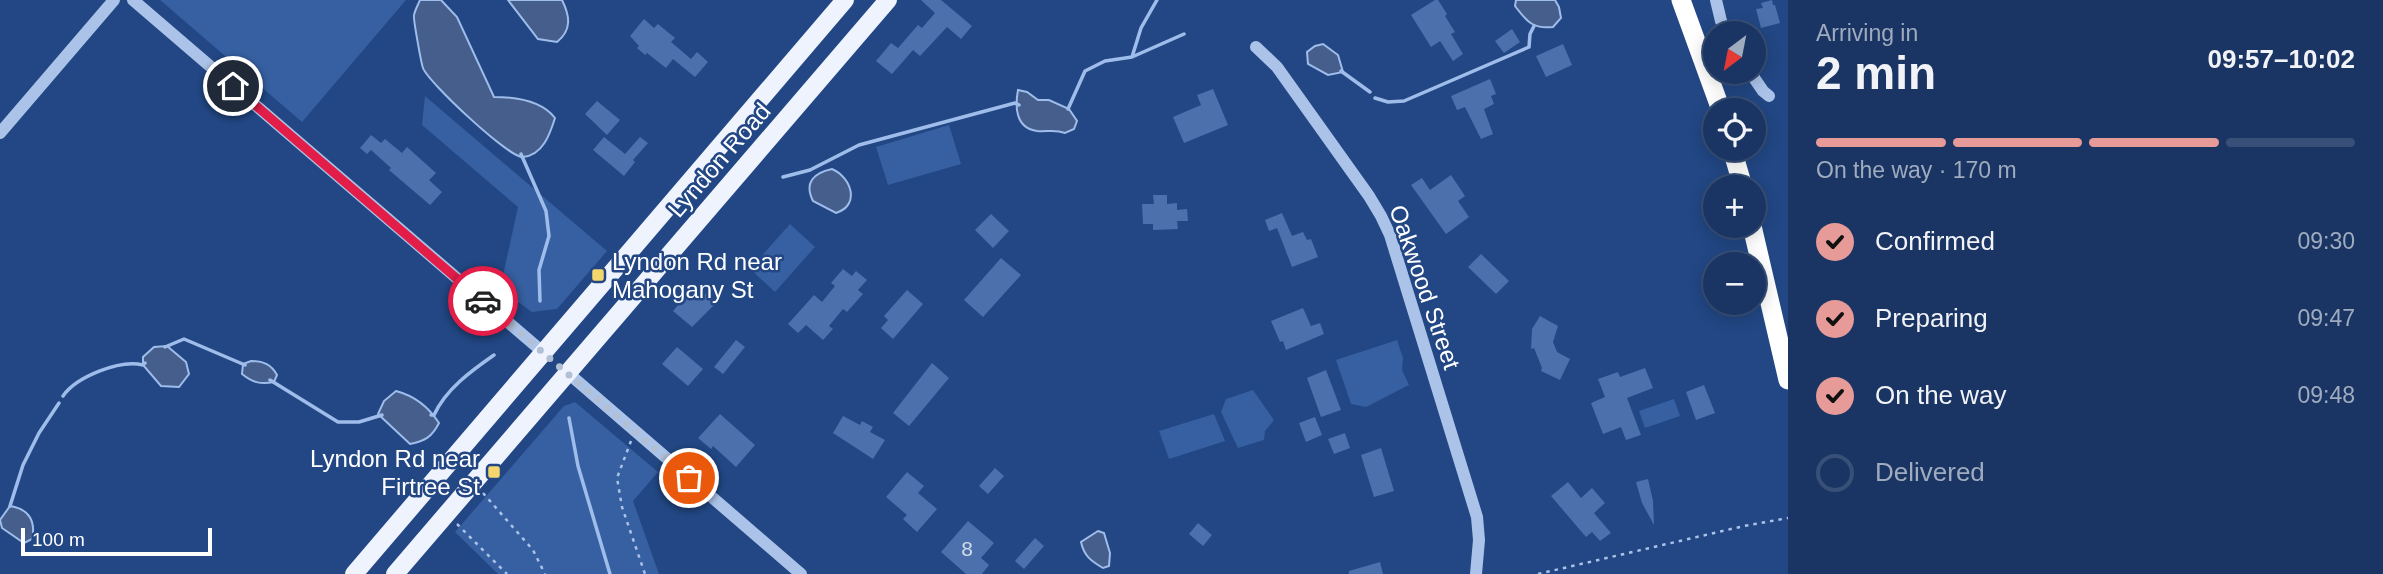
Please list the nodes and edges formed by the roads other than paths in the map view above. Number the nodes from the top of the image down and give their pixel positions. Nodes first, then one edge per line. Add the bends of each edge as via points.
1 (114, 0) edge
2 (133, 0) edge
3 (845, 0) edge
4 (888, 0) edge
5 (1681, 0) edge
6 (1717, 0) edge
7 (1721, 21) edge
8 (1256, 47) dead end
9 (1760, 84) edge
10 (1769, 96) dead end
11 (1717, 98) edge
12 (0, 133) edge
13 (1755, 238) edge
14 (544, 354) junction
15 (568, 373) junction
16 (1788, 380) edge
17 (354, 574) edge
18 (395, 574) edge
19 (801, 574) edge
20 (1476, 574) edge

1 - 12 street
2 - 14 street
3 - 14 main road, Lyndon Road
4 - 15 main road, Lyndon Road
5 - 11 highway
6 - 7 street
8 - 20 street, Oakwood Street via 1277,67 1351,170 1390,235 1477,517
9 - 10 street
13 - 16 highway
14 - 15 main road
14 - 17 main road, Lyndon Road
15 - 18 main road, Lyndon Road
15 - 19 street

